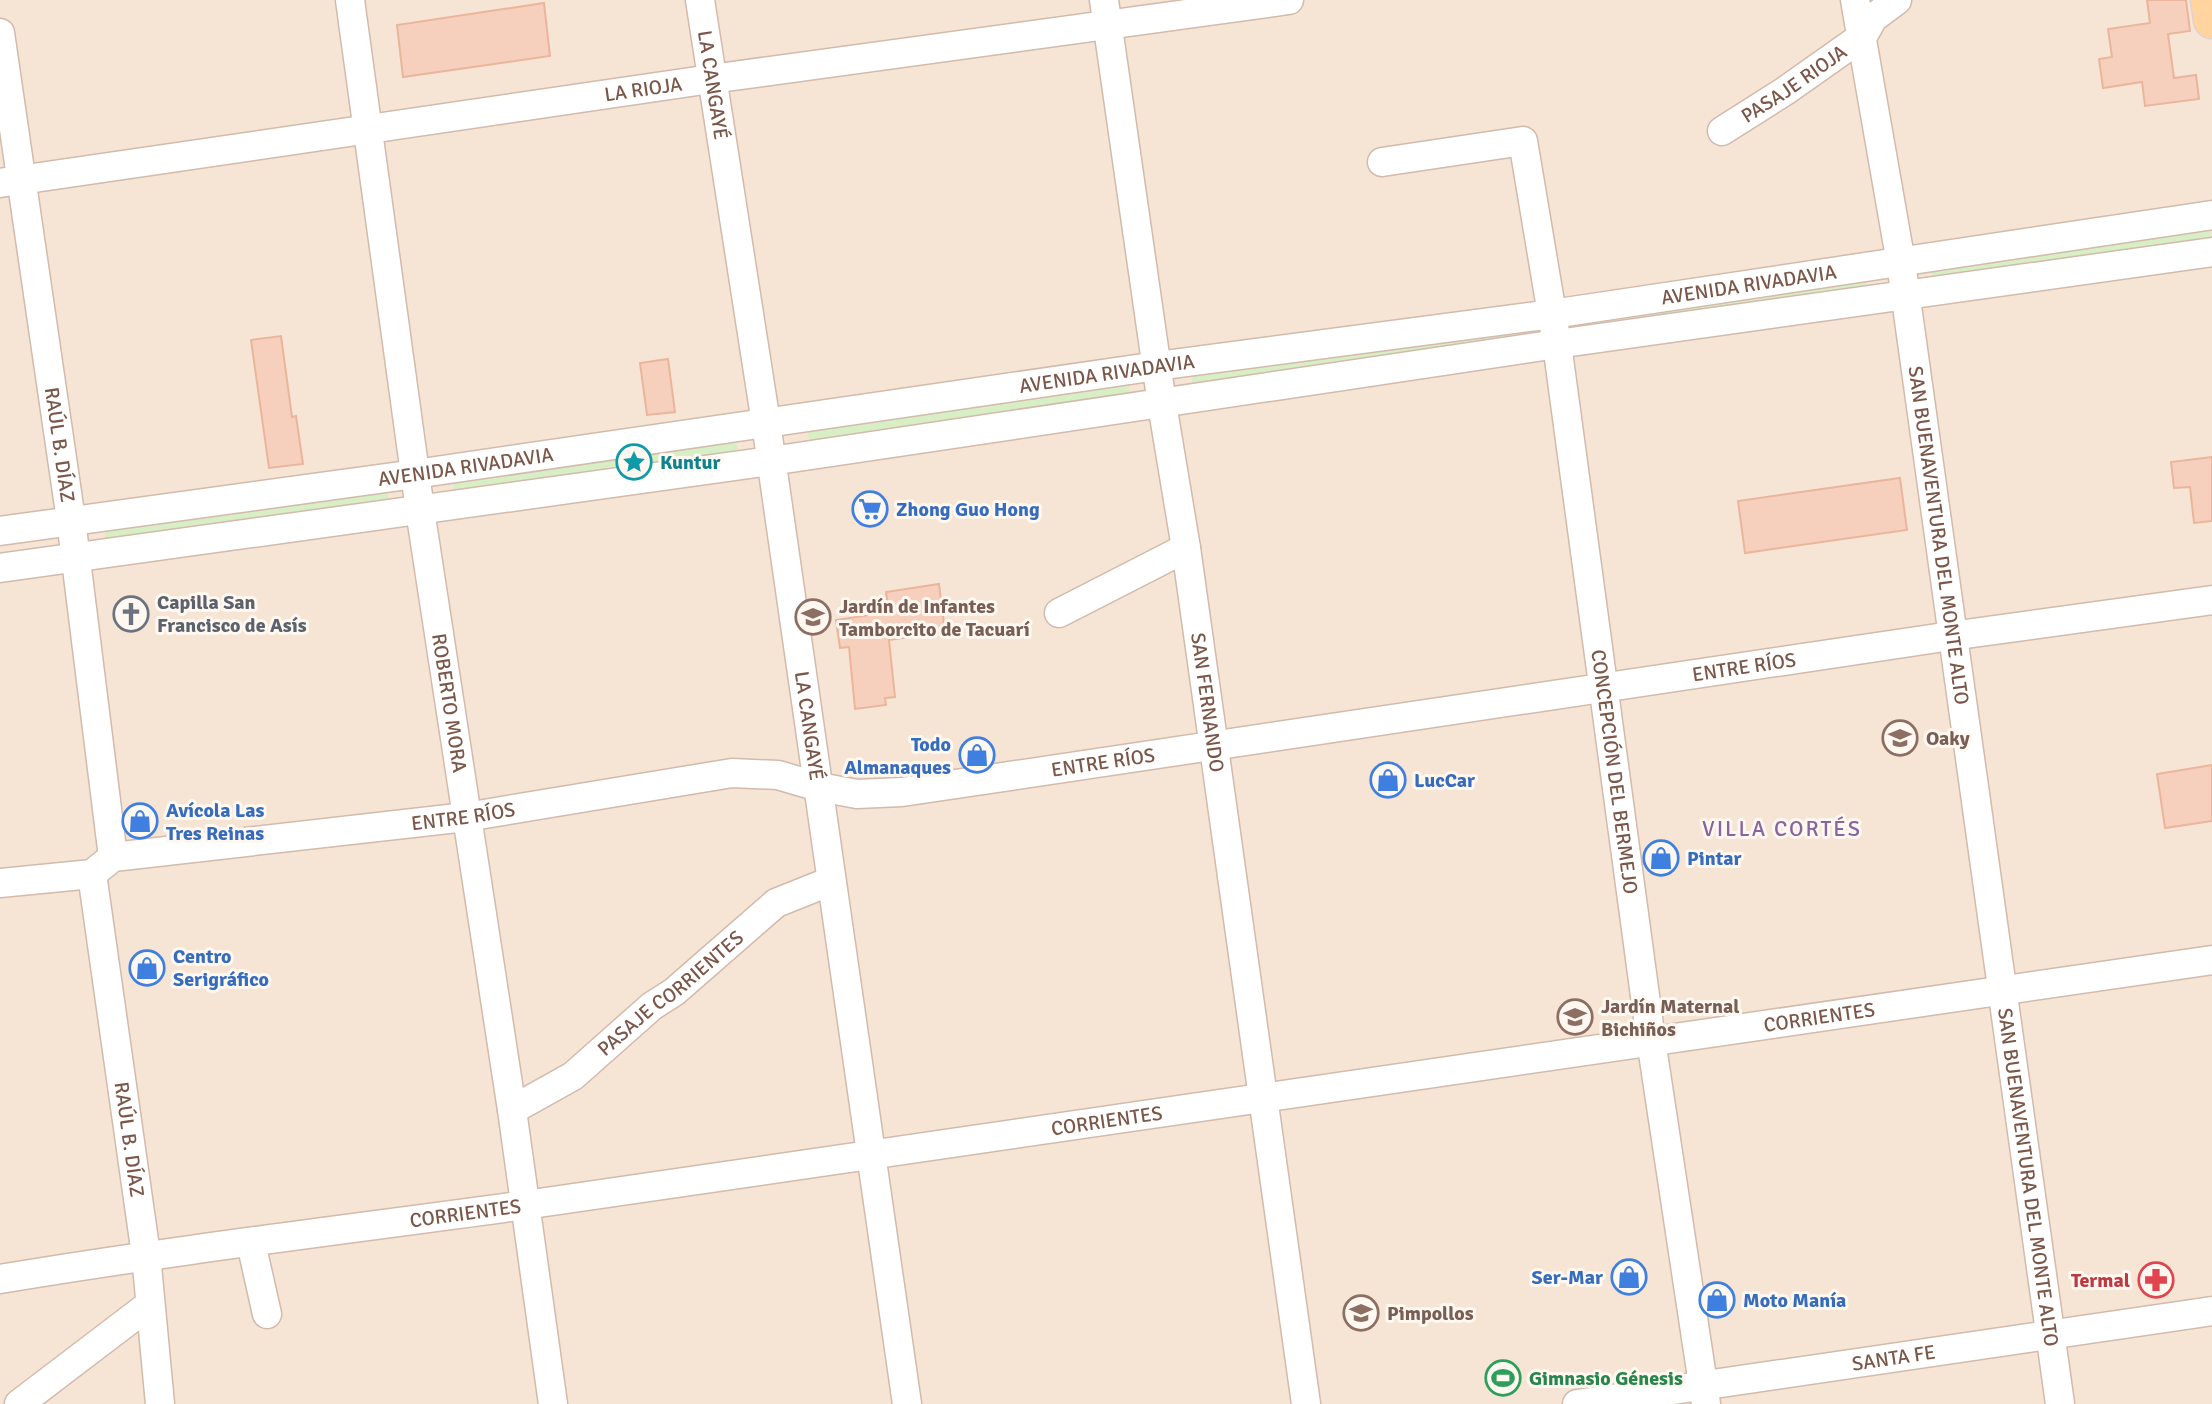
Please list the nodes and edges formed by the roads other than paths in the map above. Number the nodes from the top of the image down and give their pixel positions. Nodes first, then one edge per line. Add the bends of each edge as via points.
1 (350, 0) edge
2 (700, 0) edge
3 (1289, 0) edge
4 (1855, 0) edge
5 (1897, 0) edge
6 (2209, 0) edge
7 (1106, 13) edge
8 (2212, 20) edge
9 (0, 33) edge
10 (1863, 36) junction
11 (711, 79) junction
12 (369, 130) junction
13 (1722, 131) dead end
14 (1382, 162) dead end
15 (10, 181) edge
16 (2212, 215) edge
17 (2212, 252) edge
18 (1901, 263) junction
19 (1904, 297) junction
20 (1552, 314) junction
21 (1557, 344) junction
22 (1157, 366) junction
23 (1162, 404) junction
24 (766, 423) junction
25 (771, 461) junction
26 (415, 474) junction
27 (420, 510) junction
28 (71, 520) junction
29 (0, 531) edge
30 (1186, 548) junction
31 (76, 558) junction
32 (0, 568) edge
33 (2212, 600) edge
34 (1059, 613) dead end
35 (1951, 636) junction
36 (1606, 689) junction
37 (1212, 747) junction
38 (819, 787) junction
39 (466, 817) junction
40 (102, 865) junction
41 (831, 881) junction
42 (0, 883) edge
43 (2212, 960) edge
44 (2003, 991) junction
45 (1651, 1040) junction
46 (1264, 1098) junction
47 (512, 1110) junction
48 (871, 1153) junction
49 (525, 1205) junction
50 (251, 1243) junction
51 (146, 1255) junction
52 (0, 1279) edge
53 (149, 1305) junction
54 (2212, 1311) edge
55 (267, 1314) dead end
56 (2050, 1334) junction
57 (1705, 1395) edge
58 (19, 1404) edge
59 (160, 1404) edge
60 (553, 1404) edge
61 (907, 1404) edge
62 (1306, 1404) edge
63 (1577, 1404) edge
64 (2060, 1404) edge

1 - 12 street, ROBERTO MORA
2 - 11 street, LA CANGAYÉ
3 - 7 street, LA RIOJA
4 - 10 street, SAN BUENAVENTURA DEL MONTE ALTO
5 - 10 street, PASAJE RIOJA via 1873,18
6 - 8 main road
7 - 11 street, LA RIOJA
7 - 22 street, SAN FERNANDO
9 - 15 street, RAÚL B. DÍAZ
10 - 13 street, PASAJE RIOJA
10 - 18 street, SAN BUENAVENTURA DEL MONTE ALTO
11 - 12 street, LA RIOJA
11 - 24 street, LA CANGAYÉ
12 - 15 street, LA RIOJA
12 - 26 street, ROBERTO MORA
14 - 20 street, CONCEPCIÓN DEL BERMEJO via 1523,141
15 - 28 street, RAÚL B. DÍAZ
16 - 18 street, AVENIDA RIVADAVIA
17 - 19 street, AVENIDA RIVADAVIA
18 - 19 street, SAN BUENAVENTURA DEL MONTE ALTO
18 - 20 street, AVENIDA RIVADAVIA
19 - 21 street, AVENIDA RIVADAVIA
19 - 35 street, SAN BUENAVENTURA DEL MONTE ALTO
20 - 21 street, CONCEPCIÓN DEL BERMEJO
20 - 22 street, AVENIDA RIVADAVIA
21 - 23 street, AVENIDA RIVADAVIA
21 - 36 street, CONCEPCIÓN DEL BERMEJO
22 - 23 street, SAN FERNANDO
22 - 24 street, AVENIDA RIVADAVIA
23 - 25 street, AVENIDA RIVADAVIA
23 - 30 street, SAN FERNANDO
24 - 25 street, LA CANGAYÉ
24 - 26 street, AVENIDA RIVADAVIA
25 - 27 street, AVENIDA RIVADAVIA
25 - 38 street, LA CANGAYÉ
26 - 27 street, ROBERTO MORA
26 - 28 street, AVENIDA RIVADAVIA
27 - 31 street, AVENIDA RIVADAVIA
27 - 39 street, ROBERTO MORA
28 - 29 street, AVENIDA RIVADAVIA
28 - 31 street, RAÚL B. DÍAZ
30 - 34 street
30 - 37 street, SAN FERNANDO
31 - 32 street, AVENIDA RIVADAVIA
31 - 40 street, RAÚL B. DÍAZ
33 - 35 street, ENTRE RÍOS
35 - 36 street, ENTRE RÍOS
35 - 44 street, SAN BUENAVENTURA DEL MONTE ALTO
36 - 37 street, ENTRE RÍOS
36 - 45 street, CONCEPCIÓN DEL BERMEJO
37 - 38 street, ENTRE RÍOS via 902,792 857,794
37 - 46 street, SAN FERNANDO
38 - 39 street, ENTRE RÍOS via 778,775 732,773
38 - 41 street, LA CANGAYÉ
39 - 40 street, ENTRE RÍOS
39 - 47 street, ROBERTO MORA
40 - 42 street, ENTRE RÍOS
40 - 51 street, RAÚL B. DÍAZ
41 - 47 street, PASAJE CORRIENTES via 776,903 573,1076
41 - 48 street, LA CANGAYÉ
43 - 44 street, CORRIENTES
44 - 45 street, CORRIENTES
44 - 56 street, SAN BUENAVENTURA DEL MONTE ALTO
45 - 46 street, CORRIENTES
45 - 57 street, CONCEPCIÓN DEL BERMEJO
46 - 48 street, CORRIENTES
46 - 62 street, SAN FERNANDO
47 - 49 street, ROBERTO MORA
48 - 49 street, CORRIENTES
48 - 61 street, LA CANGAYÉ
49 - 50 street, CORRIENTES
49 - 60 street, ROBERTO MORA
50 - 51 street, CORRIENTES
50 - 55 street
51 - 52 street, CORRIENTES
51 - 53 street, RAÚL B. DÍAZ
53 - 58 street
53 - 59 street, RAÚL B. DÍAZ
54 - 56 street, SANTA FE
56 - 57 street, SANTA FE
56 - 64 street, SAN BUENAVENTURA DEL MONTE ALTO
57 - 63 street, SANTA FE

